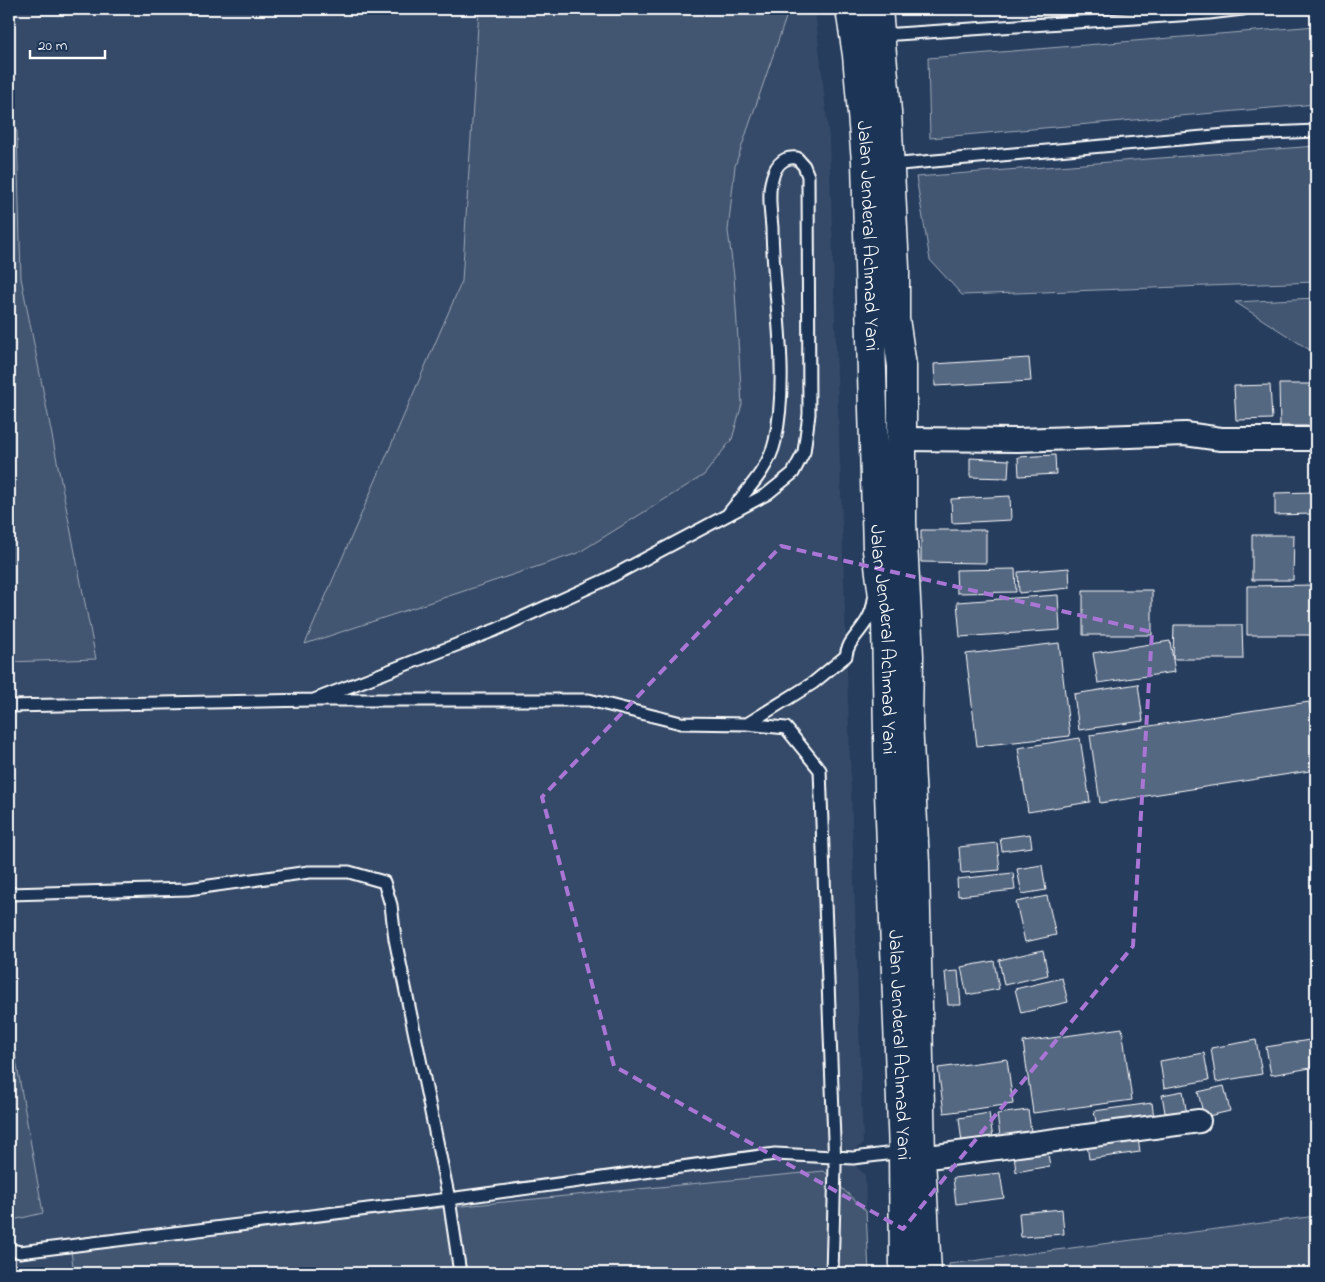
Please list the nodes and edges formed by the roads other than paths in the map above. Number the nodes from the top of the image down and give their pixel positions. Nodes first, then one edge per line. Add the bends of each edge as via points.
1 (850, 9) edge
2 (1243, 9) edge
3 (880, 22) edge
4 (1316, 131) edge
5 (889, 165) junction
6 (902, 439) junction
7 (1316, 439) edge
8 (728, 514) junction
9 (878, 550) junction
10 (314, 700) junction
11 (9, 706) edge
12 (747, 724) junction
13 (9, 894) edge
14 (1199, 1121) dead end
15 (912, 1155) junction
16 (834, 1156) junction
17 (449, 1199) junction
18 (9, 1249) edge
19 (460, 1273) edge
20 (832, 1273) edge
21 (904, 1273) edge
22 (927, 1273) edge

1 - 9 highway, Jalan Jenderal Achmad Yani via 866,161
2 - 3 lane via 1199,14
3 - 5 highway, Jalan Jenderal Achmad Yani
4 - 5 lane via 1226,135
5 - 6 highway, Jalan Jenderal Achmad Yani via 895,319 902,366
6 - 7 street via 1018,440 1185,434 1221,439
6 - 15 highway, Jalan Jenderal Achmad Yani via 908,722 915,863
8 - 8 lane via 761,472 775,443 780,406 779,331 771,183 776,166 783,160 798,158 808,176 810,414 804,452 793,473 767,494
8 - 10 lane via 605,580 495,630
9 - 12 lane via 873,608 867,624 847,648 846,656 813,683
9 - 15 highway, Jalan Jenderal Achmad Yani via 886,619 889,794
10 - 11 lane
10 - 12 lane via 589,700 681,723
12 - 16 lane via 786,728 820,770
13 - 17 lane via 188,889 309,872 349,872 384,882
14 - 15 street
15 - 16 lane
15 - 21 highway, Jalan Jenderal Achmad Yani
15 - 22 highway, Jalan Jenderal Achmad Yani
16 - 17 lane via 775,1154
16 - 20 lane
17 - 18 lane via 20,1252
17 - 19 lane

